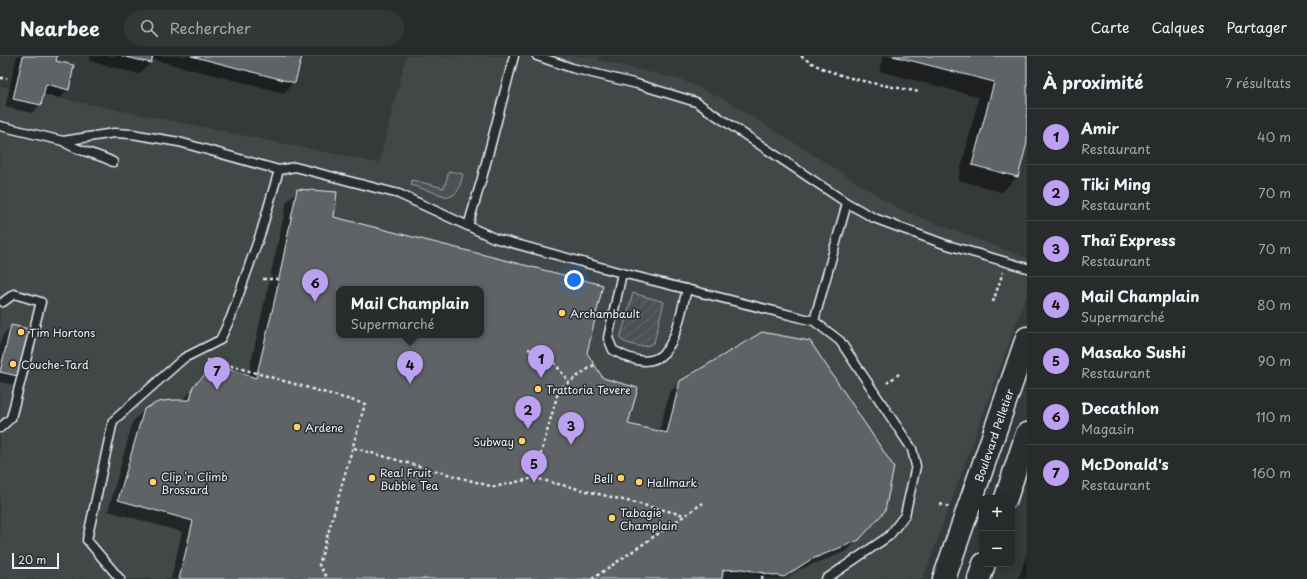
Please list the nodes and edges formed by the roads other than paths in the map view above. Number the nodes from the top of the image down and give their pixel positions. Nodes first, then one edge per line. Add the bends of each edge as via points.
1 (514, 56) edge
2 (537, 56) edge
3 (0, 126) edge
4 (63, 141) junction
5 (113, 162) dead end
6 (280, 170) junction
7 (847, 203) junction
8 (468, 226) junction
9 (1027, 268) edge
10 (622, 273) junction
11 (687, 289) junction
12 (3, 302) dead end
13 (814, 321) junction
14 (1027, 338) edge
15 (0, 428) edge
16 (1027, 434) edge
17 (1007, 495) edge
18 (983, 567) edge
19 (120, 579) edge
20 (826, 579) edge
21 (944, 579) edge
22 (979, 579) edge

1 - 8 lane
2 - 7 lane via 696,102
3 - 4 lane
4 - 5 lane
4 - 6 lane via 114,133 132,134 179,142
6 - 8 lane via 296,167 399,194
6 - 19 lane via 261,232 231,317 220,340 184,358 113,421 87,540
7 - 9 lane via 874,218 944,244
7 - 13 lane
8 - 10 lane via 494,238
10 - 11 lane
10 - 11 lane via 608,338 613,350 626,358 642,361 664,354 672,344
11 - 13 lane
12 - 15 lane via 14,294 41,302 11,418
13 - 20 lane via 840,341 912,449 916,466 905,515 889,536
14 - 21 street, Boulevard Pelletier
16 - 17 street
18 - 22 street

